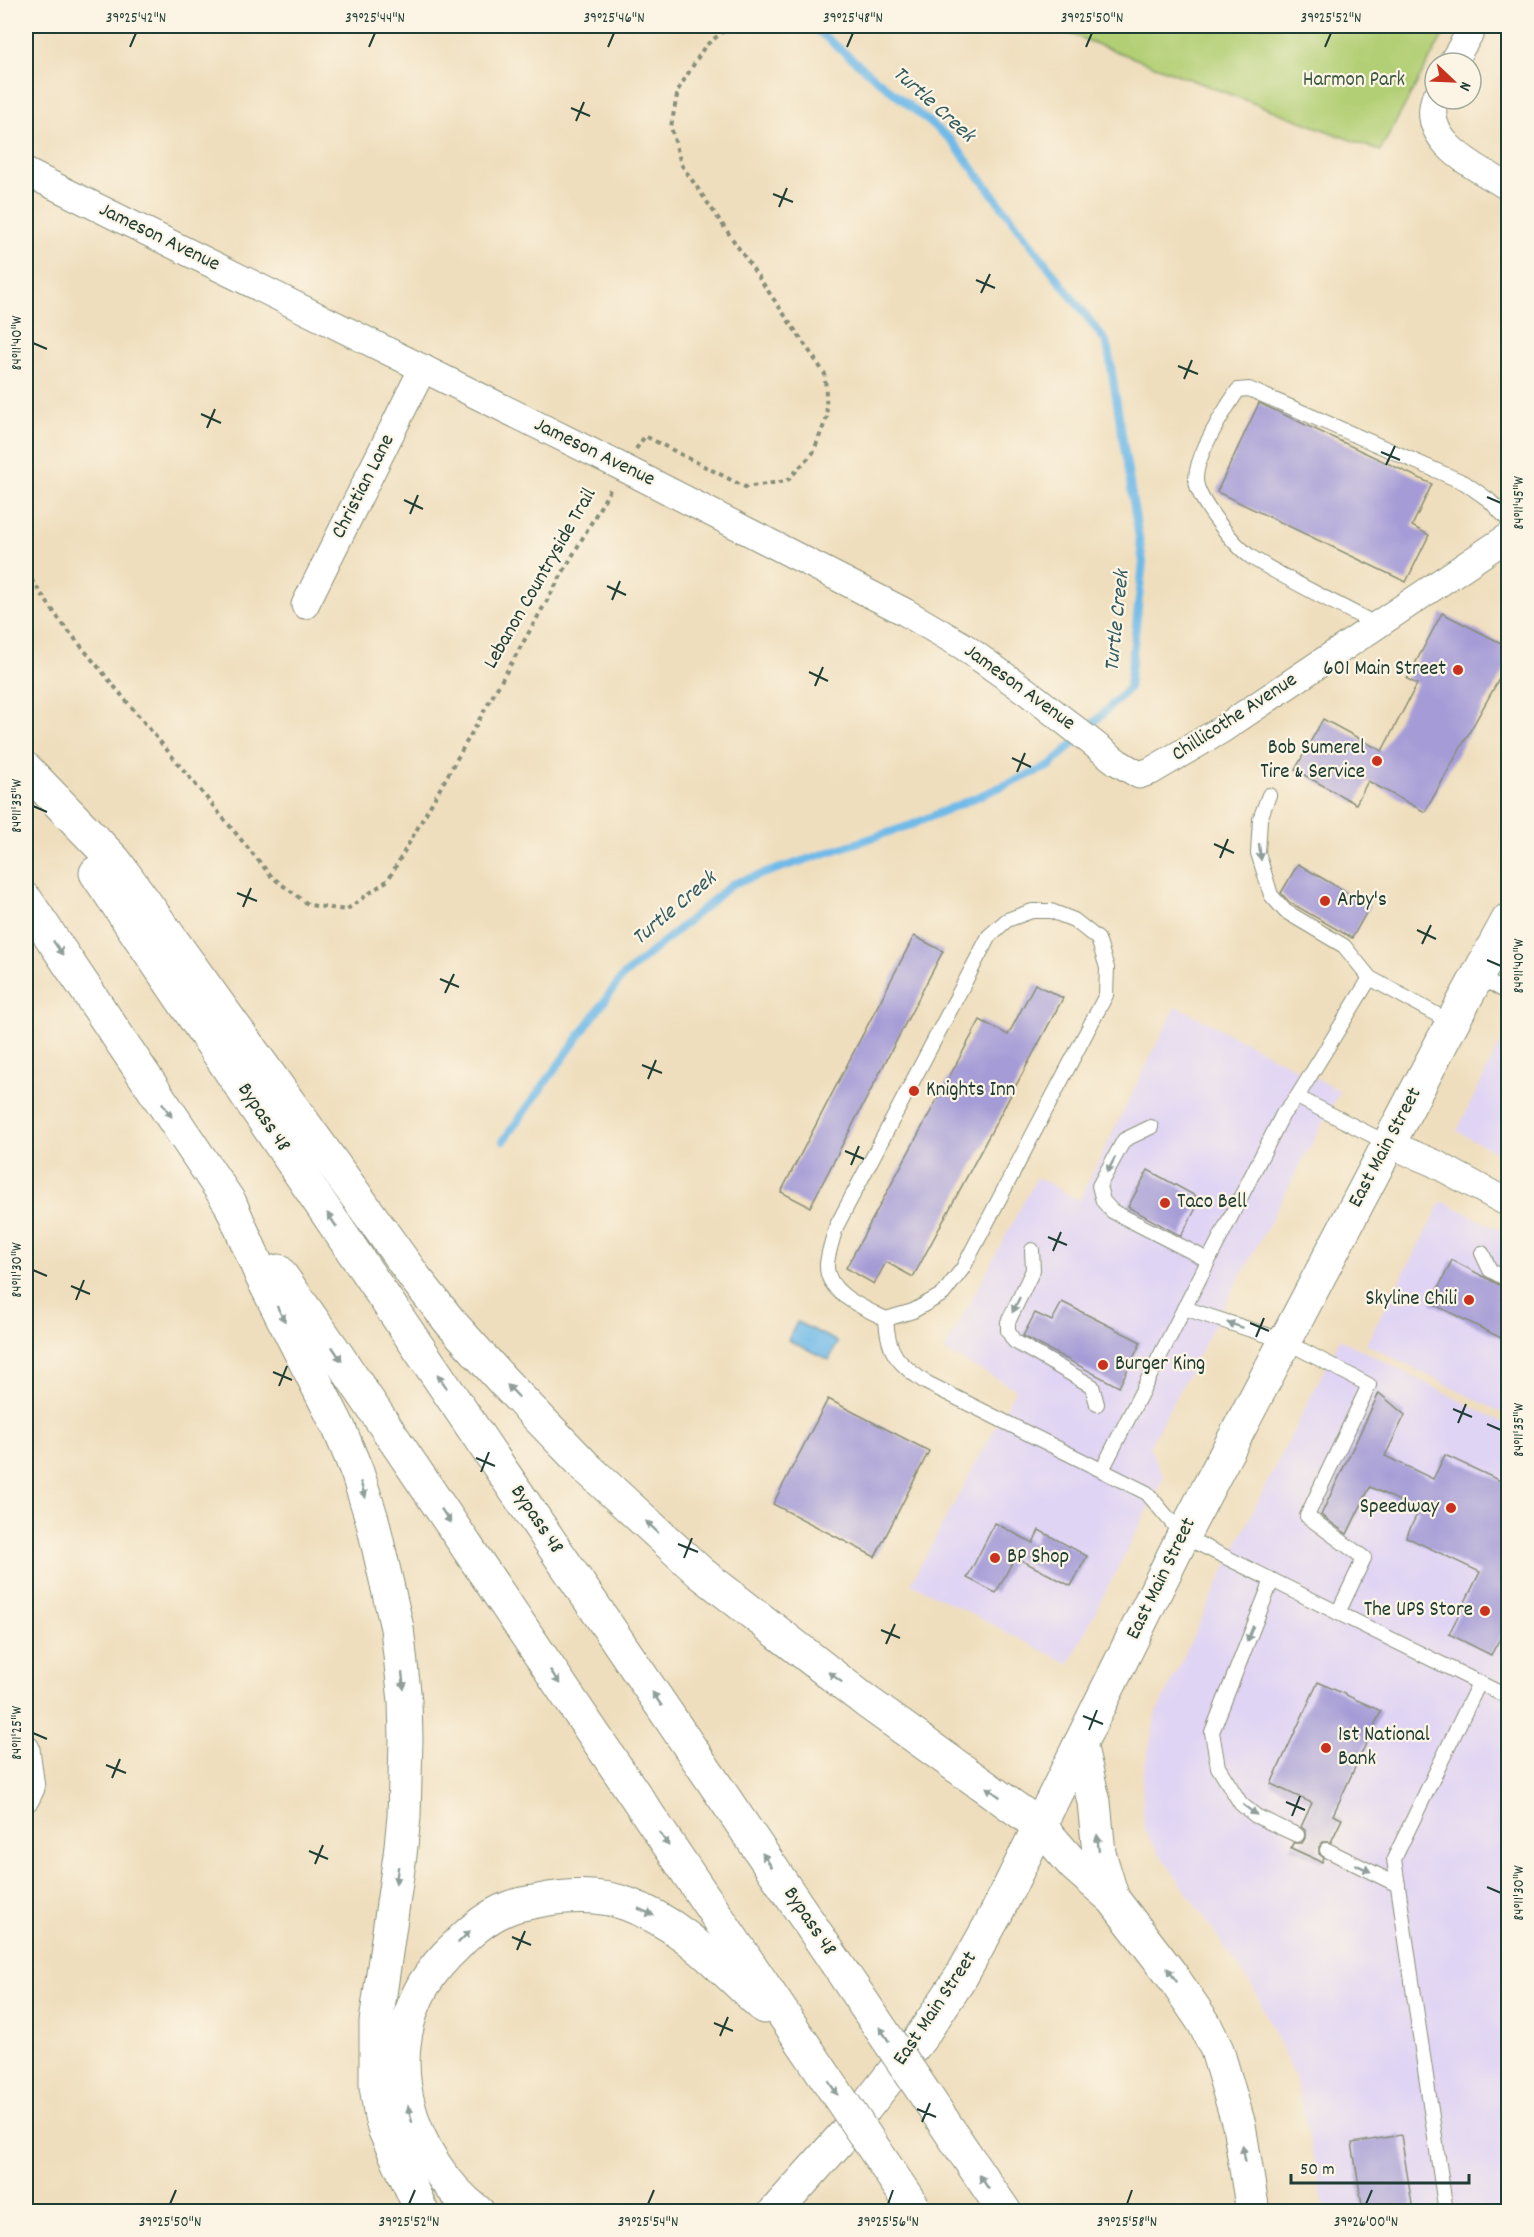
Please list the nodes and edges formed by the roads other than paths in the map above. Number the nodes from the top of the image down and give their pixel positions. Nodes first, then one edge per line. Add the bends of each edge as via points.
1 (1474, 26) edge
2 (1459, 51) edge
3 (1434, 111) edge
4 (26, 172) edge
5 (1509, 187) edge
6 (423, 368) junction
7 (1509, 520) edge
8 (1509, 537) edge
9 (304, 605) dead end
10 (1377, 625) junction
11 (26, 770) edge
12 (1139, 775) joint
13 (1269, 795) dead end
14 (26, 900) edge
15 (1509, 920) edge
16 (1478, 976) junction
17 (1370, 978) junction
18 (1509, 993) edge
19 (1452, 1023) junction
20 (1297, 1097) junction
21 (1151, 1127) dead end
22 (1389, 1144) junction
23 (230, 1203) junction
24 (1509, 1203) edge
25 (1032, 1250) dead end
26 (1482, 1253) dead end
27 (1208, 1260) junction
28 (1509, 1280) edge
29 (1184, 1308) junction
30 (886, 1318) junction
31 (1285, 1341) junction
32 (1097, 1404) dead end
33 (1102, 1470) junction
34 (1183, 1536) junction
35 (1272, 1580) junction
36 (1338, 1613) junction
37 (1479, 1683) junction
38 (1509, 1697) edge
39 (1080, 1744) junction
40 (26, 1749) edge
41 (26, 1798) edge
42 (1040, 1826) junction
43 (1297, 1835) dead end
44 (1327, 1850) dead end
45 (1398, 1885) junction
46 (1113, 1899) junction
47 (800, 2039) junction
48 (430, 2161) junction
49 (915, 2210) edge
50 (422, 2211) edge
51 (457, 2211) edge
52 (478, 2211) edge
53 (775, 2211) edge
54 (1005, 2211) edge
55 (1253, 2211) edge
56 (1446, 2211) edge

1 - 2 street
3 - 5 street via 1434,122 1442,140
4 - 6 street, Jameson Avenue
6 - 9 street, Christian Lane
6 - 12 street, Jameson Avenue via 905,612 963,646
7 - 10 lane via 1465,483 1249,389 1238,390 1198,460 1196,482 1208,511 1249,556
8 - 10 street, Chillicothe Avenue
10 - 12 street, Chillicothe Avenue via 1221,730
42 -> 11 main road via 858,1695 701,1573 587,1468 503,1381 416,1279 115,861
54 -> 11 main road, Bypass 48, bridge
13 -> 17 lane via 1260,819 1258,853 1271,895 1285,911 1344,946
14 -> 23 main road
15 - 16 main road, East Main Street
16 - 18 lane
16 - 19 main road, East Main Street
17 - 19 lane
17 - 20 lane
19 - 22 main road, East Main Street
20 - 22 lane
20 - 27 lane via 1283,1114
21 -> 27 lane via 1124,1140 1099,1186 1103,1201 1112,1211
22 - 24 street
22 - 31 main road, East Main Street
23 -> 47 main road via 332,1346
23 -> 50 main road via 262,1278 352,1461 372,1519 397,1628 405,1701 404,1817 376,2022 376,2086 383,2124
25 -> 32 lane via 1033,1270 1008,1322 1008,1331 1014,1341 1092,1386
26 - 28 lane via 1490,1270
27 - 29 lane
31 -> 29 lane
29 - 33 lane
30 - 30 lane via 914,1311 943,1294 963,1268 1106,995 1107,968 1098,939 1074,920 1051,911 1032,911 1007,920 988,936 836,1227 827,1265 829,1279 865,1309
30 - 33 lane via 887,1340 901,1365 925,1382
31 - 34 main road, East Main Street
31 - 36 lane via 1369,1385 1307,1516 1365,1558
33 - 34 lane via 1147,1493
34 - 35 lane
34 - 39 main road, East Main Street
35 - 36 lane
35 -> 43 lane via 1212,1732 1218,1767 1241,1804 1256,1816
36 - 37 lane
37 - 38 lane
37 - 45 lane via 1395,1859
39 - 42 main road, East Main Street
46 -> 39 main road via 1099,1853 1094,1802
40 - 41 street via 31,1788
42 - 46 main road via 1074,1865
42 - 53 main road, East Main Street via 966,1968 921,2037 844,2135
44 -> 45 lane
45 - 56 lane
55 -> 46 main road via 1239,2125 1217,2050 1170,1972
48 -> 47 main road via 414,2129 405,2088 404,2054 413,2008 441,1961 475,1927 511,1907 553,1898 589,1897 626,1904 655,1916 684,1933
47 -> 49 main road, bridge
48 - 51 main road
48 - 52 main road via 458,2196

